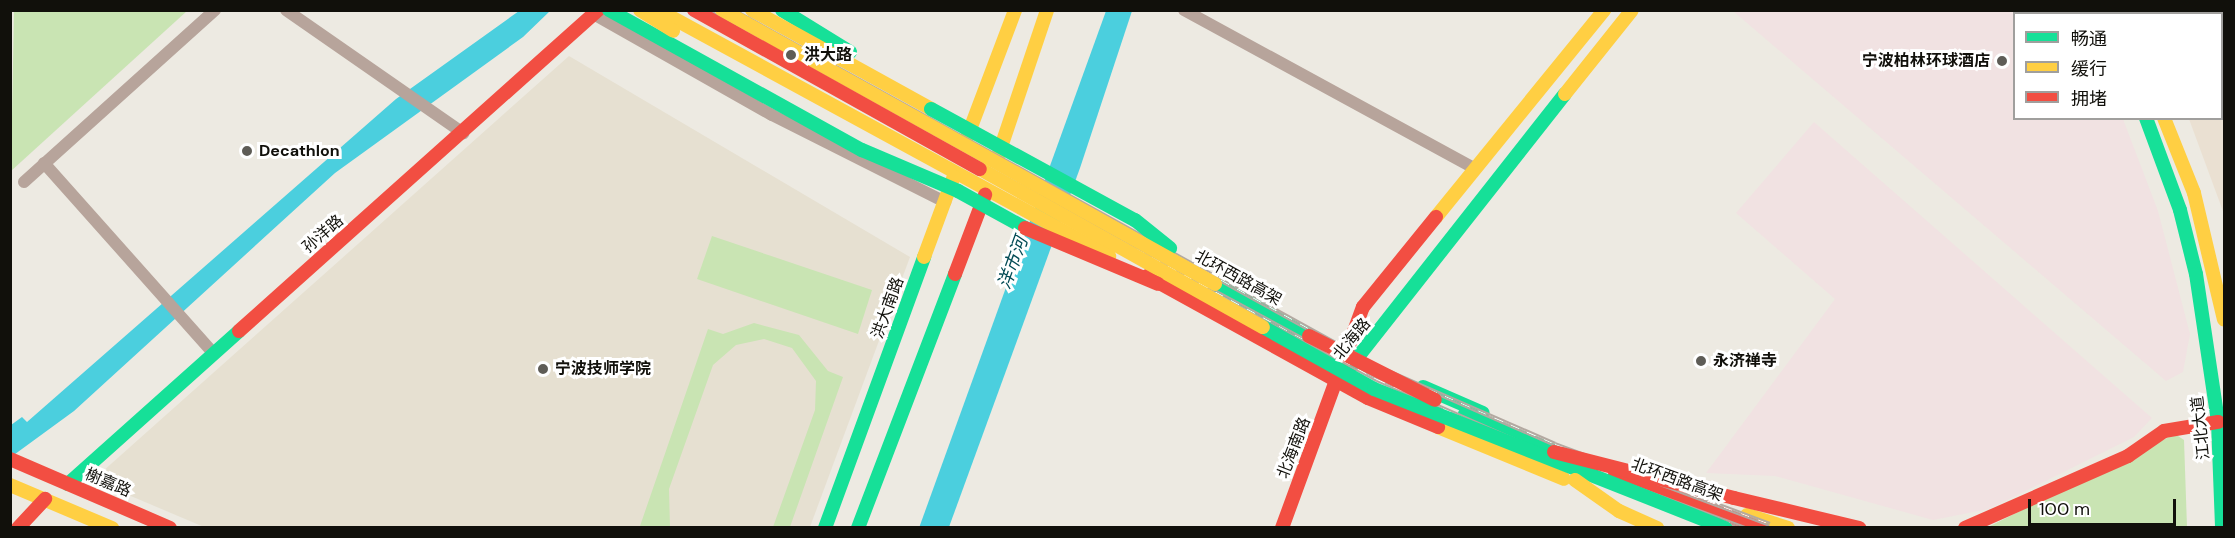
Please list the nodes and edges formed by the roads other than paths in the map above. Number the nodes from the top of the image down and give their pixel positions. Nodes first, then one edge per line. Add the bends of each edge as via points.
1 (215, 10) edge
2 (286, 10) edge
3 (640, 10) edge
4 (658, 10) edge
5 (694, 10) edge
6 (722, 10) edge
7 (735, 10) edge
8 (752, 10) edge
9 (783, 10) edge
10 (1015, 10) edge
11 (1047, 10) edge
12 (1184, 10) edge
13 (1604, 10) edge
14 (1632, 10) edge
15 (602, 12) edge
16 (931, 109) junction
17 (2147, 120) edge
18 (2165, 120) edge
19 (463, 133) junction
20 (966, 140) junction
21 (998, 156) junction
22 (45, 163) junction
23 (1472, 167) dead end
24 (955, 174) junction
25 (24, 182) dead end
26 (987, 190) junction
27 (958, 191) junction
28 (945, 202) junction
29 (1215, 284) junction
30 (1235, 313) junction
31 (2224, 320) edge
32 (1346, 345) junction
33 (213, 353) junction
34 (1362, 354) junction
35 (1338, 381) junction
36 (2218, 422) junction
37 (1552, 457) junction
38 (10, 459) edge
39 (68, 484) junction
40 (14, 486) edge
41 (1734, 498) junction
42 (45, 499) junction
43 (18, 528) edge
44 (112, 528) edge
45 (170, 528) edge
46 (825, 528) edge
47 (858, 528) edge
48 (1281, 528) edge
49 (1657, 528) edge
50 (1698, 528) edge
51 (1725, 528) edge
52 (1761, 528) edge
53 (1788, 528) edge
54 (1821, 528) edge
55 (1859, 528) edge
56 (1965, 528) edge
57 (2222, 528) edge

1 - 22 street
2 - 19 street
3 - 27 main road, bridge
4 - 24 main road
5 - 30 main road, 北环西路高架, bridge
6 - 29 main road, 北环西路高架, bridge
7 - 20 main road
8 - 16 main road
9 - 16 main road
10 - 20 main road, 洪大南路
11 - 21 main road
12 - 23 street
13 - 32 main road, 北海路 via 1363,307
14 - 34 main road, 北海路
15 - 19 main road, 孙洋路
15 - 27 main road, bridge via 862,150
15 - 28 street via 771,115
16 - 29 main road, bridge via 1135,220
17 - 36 main road, 江北大道 via 2180,210 2196,274
18 - 31 main road via 2193,193
19 - 33 main road, 孙洋路
20 - 21 main road
20 - 24 main road, 洪大南路
21 - 26 main road
21 - 32 main road
22 - 25 street
22 - 33 street
24 - 26 main road
24 - 28 main road, 洪大南路
26 - 35 main road
26 - 47 main road
27 - 30 main road, bridge via 1044,238
28 - 46 main road, 洪大南路
29 - 37 main road, 北环西路高架, bridge via 1412,390
30 - 37 main road, 北环西路高架, bridge via 1374,389
32 - 34 main road
32 - 35 main road, 北海路
33 - 39 main road, 孙洋路
34 - 35 main road, 北海路
34 - 53 main road via 1418,385 1566,449
35 - 48 main road, 北海南路
35 - 50 main road via 1443,433
36 - 56 main road via 2164,431 2128,456
36 - 57 main road, 江北大道
37 - 41 main road, bridge
37 - 49 main road, bridge via 1619,511
37 - 51 main road, 北环西路高架, bridge
37 - 52 main road, 北环西路高架, bridge
38 - 39 main road, 榭嘉路
39 - 45 main road, 榭嘉路
40 - 42 main road
41 - 54 main road
41 - 55 main road
42 - 43 main road
42 - 44 main road

